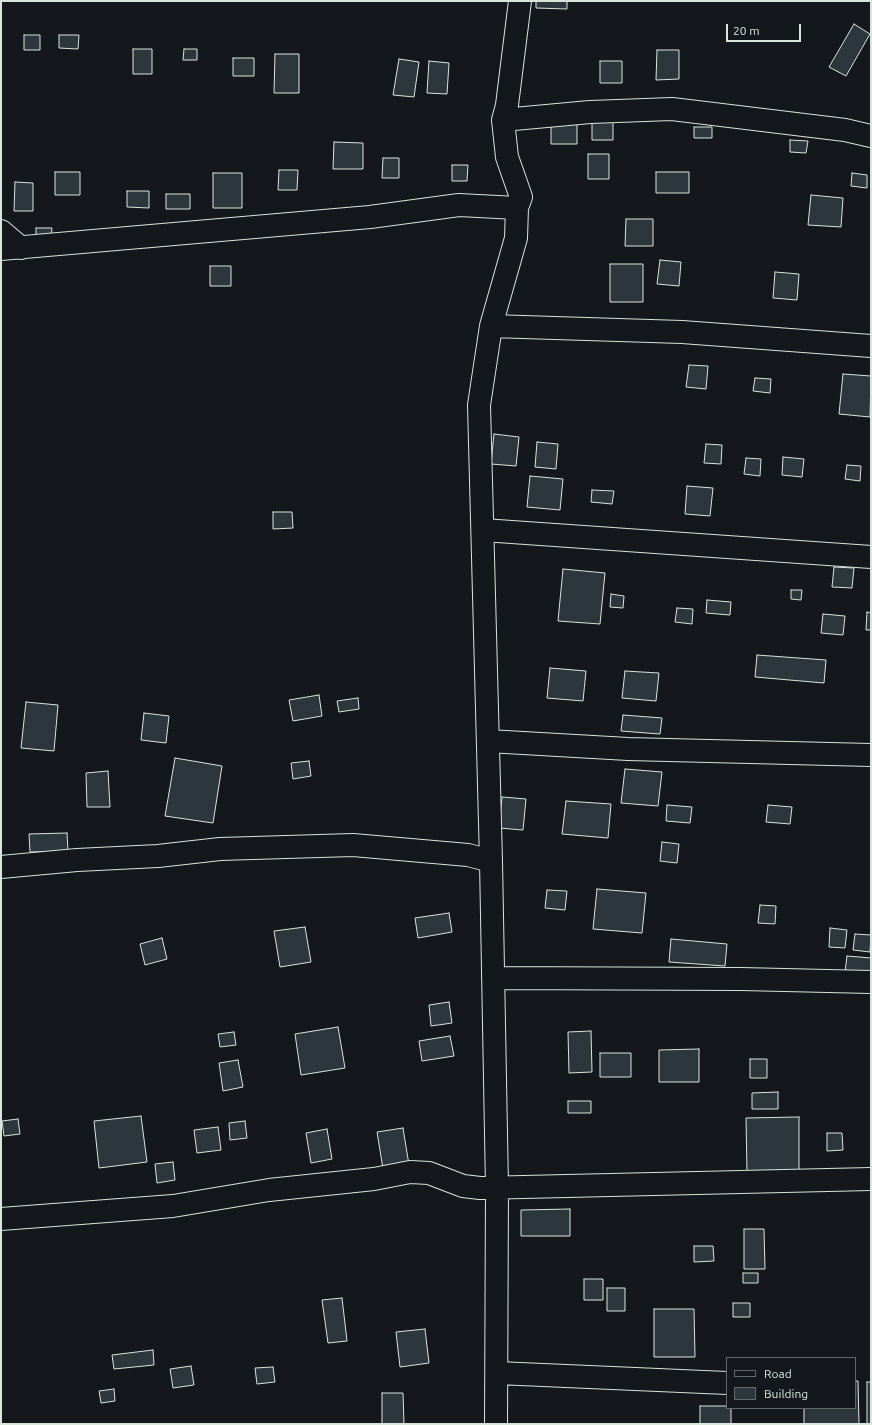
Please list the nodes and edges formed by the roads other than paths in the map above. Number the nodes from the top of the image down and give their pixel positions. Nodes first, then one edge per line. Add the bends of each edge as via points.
1 (520, 1) edge
2 (503, 120) junction
3 (871, 136) edge
4 (517, 208) junction
5 (1, 231) edge
6 (11, 249) edge
7 (490, 326) junction
8 (871, 346) edge
9 (483, 530) junction
10 (871, 557) edge
11 (488, 740) junction
12 (871, 755) edge
13 (491, 861) junction
14 (1, 867) edge
15 (493, 978) junction
16 (871, 982) edge
17 (871, 1179) edge
18 (497, 1188) junction
19 (1, 1219) edge
20 (497, 1373) junction
21 (726, 1383) edge
22 (496, 1424) edge

1 - 2 street
2 - 3 street via 590,112 672,109 845,130
2 - 4 street via 508,157 521,197
4 - 6 street via 459,205 370,217
4 - 7 street via 516,238
5 - 6 street
7 - 8 street via 682,332
7 - 9 street via 479,405
9 - 10 street
9 - 11 street
11 - 12 street via 628,749
11 - 13 street
13 - 14 street via 468,855 353,845 220,849
13 - 15 street
15 - 16 street via 741,978
15 - 18 street
17 - 18 street
18 - 19 street via 463,1186 429,1173 410,1172 374,1179 269,1190 173,1206
18 - 20 street
20 - 21 street
20 - 22 street

